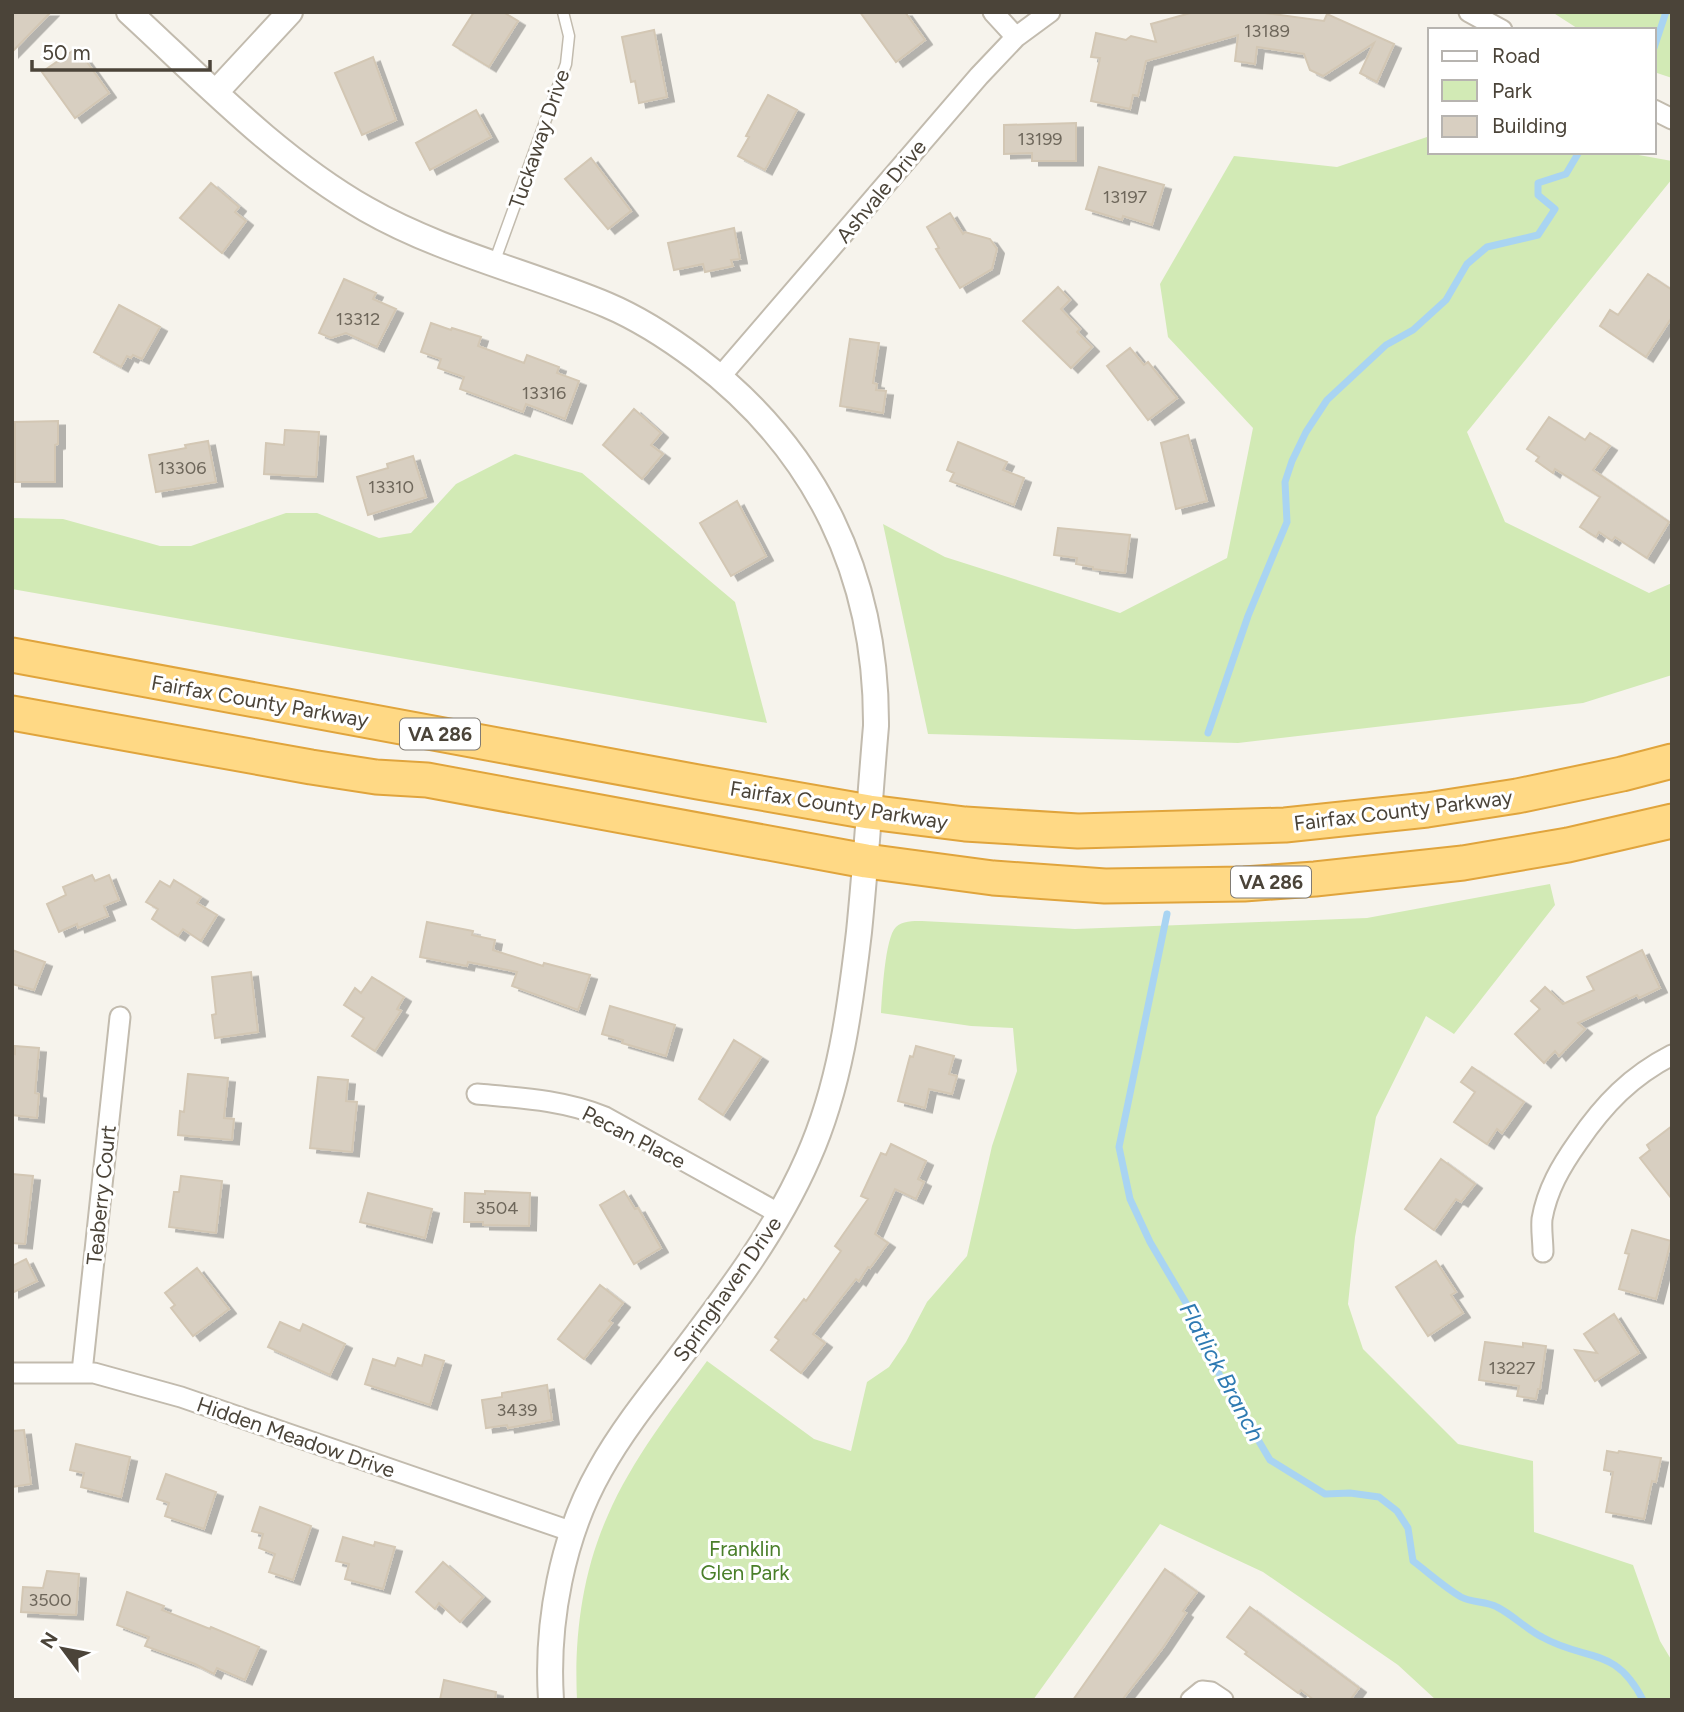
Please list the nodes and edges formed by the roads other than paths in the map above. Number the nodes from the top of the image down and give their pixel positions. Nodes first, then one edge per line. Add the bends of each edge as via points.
1 (129, 12) edge
2 (290, 12) edge
3 (563, 12) edge
4 (993, 12) edge
5 (1050, 12) edge
6 (1469, 12) edge
7 (1499, 28) edge
8 (1016, 37) junction
9 (216, 92) junction
10 (1656, 111) edge
11 (1672, 119) edge
12 (494, 263) junction
13 (720, 377) junction
14 (12, 655) edge
15 (12, 713) edge
16 (1672, 761) edge
17 (869, 812) junction
18 (1672, 821) edge
19 (866, 861) junction
20 (120, 1017) dead end
21 (1672, 1055) edge
22 (477, 1094) dead end
23 (780, 1214) junction
24 (1543, 1252) dead end
25 (82, 1372) junction
26 (12, 1373) edge
27 (573, 1532) junction
28 (551, 1700) edge
29 (1191, 1700) edge
30 (1223, 1700) edge

1 - 9 street
2 - 9 street
3 - 12 lane, Tuckaway Drive via 569,36 566,64
4 - 8 street
5 - 8 street, Ashvale Drive
6 - 7 street
8 - 13 street, Ashvale Drive
9 - 12 street via 311,174 367,210
10 - 11 street
12 - 13 street via 635,318
13 - 17 street via 771,426 804,471 843,544 872,649 876,726
14 - 17 highway, Fairfax County Parkway / VA 286
15 - 19 highway, VA 286 via 324,769 427,780
16 - 17 highway, Fairfax County Parkway / VA 286 via 1517,796 1284,825 1077,831
17 - 19 street
18 - 19 highway, VA 286 via 1463,863 1244,884 1105,886 993,878
19 - 23 street, Springhaven Drive via 854,982 837,1071 818,1133
20 - 25 street, Teaberry Court
21 - 24 street via 1614,1095 1559,1169 1542,1222
22 - 23 street, Pecan Place via 545,1100 605,1117
23 - 27 street, Springhaven Drive via 720,1305 634,1416 600,1470
25 - 26 street, Hidden Meadow Drive
25 - 27 street, Hidden Meadow Drive via 181,1397
27 - 28 street, Springhaven Drive via 554,1614
29 - 30 street via 1202,1691

